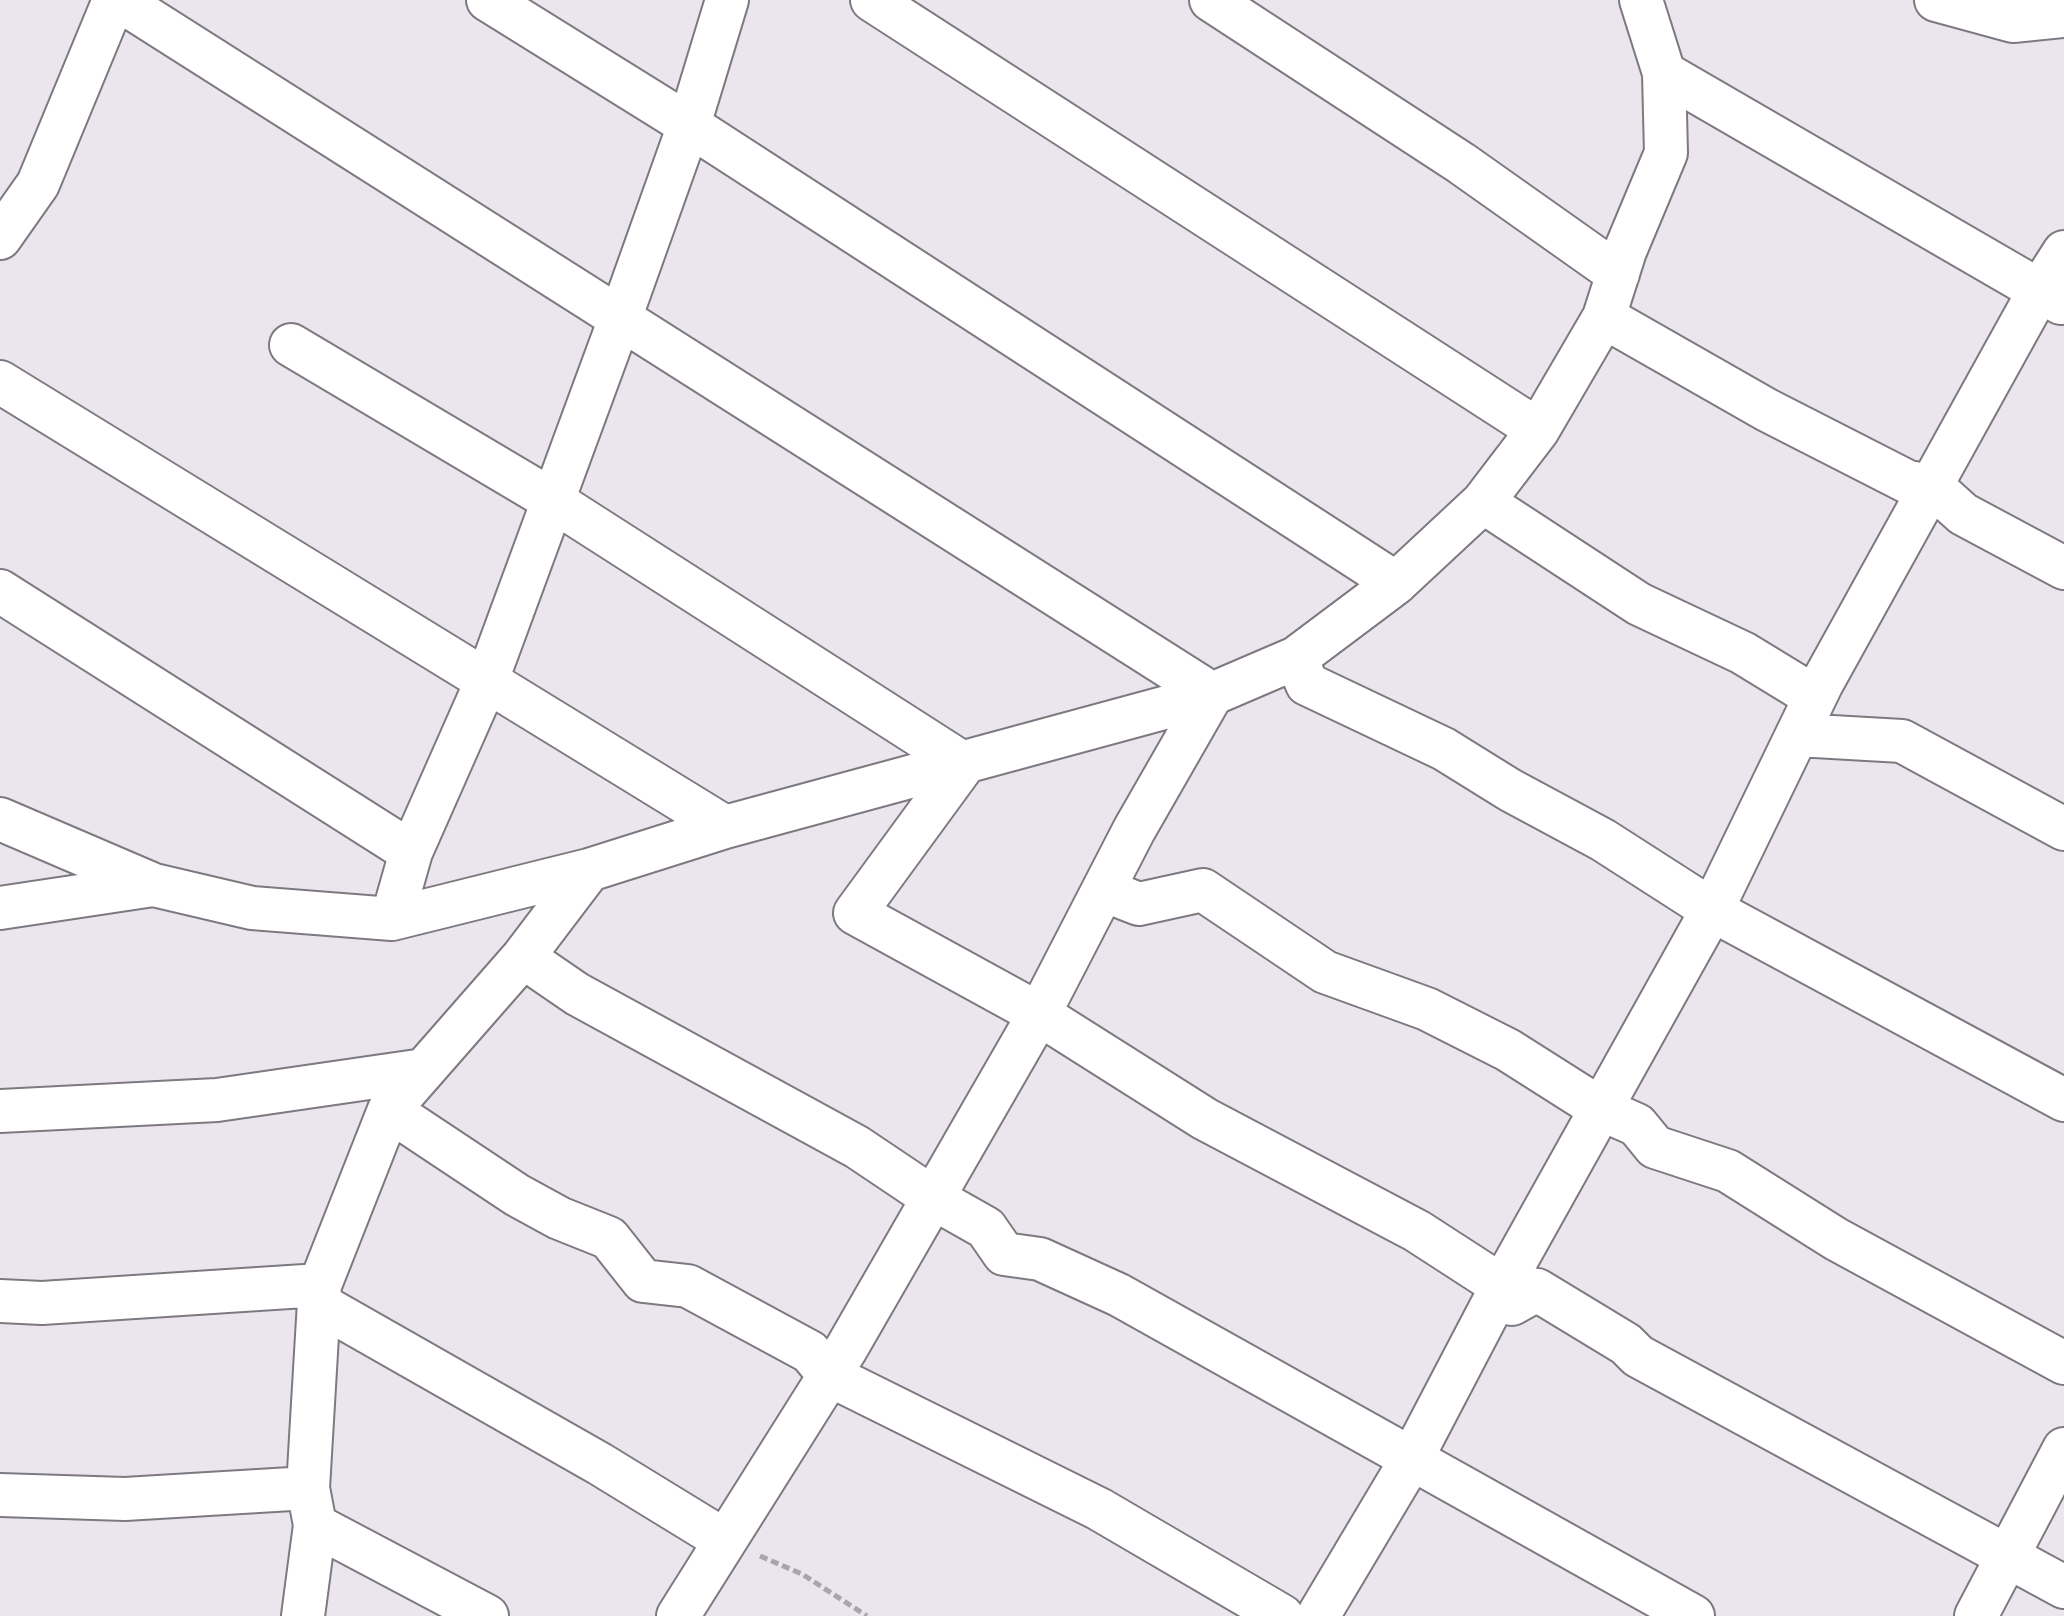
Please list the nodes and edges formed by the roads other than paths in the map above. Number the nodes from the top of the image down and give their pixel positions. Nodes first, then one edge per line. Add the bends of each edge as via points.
1 (117, 0) edge
2 (488, 0) edge
3 (727, 0) edge
4 (872, 0) edge
5 (1211, 0) edge
6 (1641, 0) edge
7 (1936, 0) edge
8 (2064, 16) edge
9 (1664, 73) junction
10 (689, 125) junction
11 (0, 238) edge
12 (2064, 252) edge
13 (1618, 274) junction
14 (2051, 298) edge
15 (621, 316) junction
16 (1604, 317) junction
17 (291, 345) dead end
18 (0, 382) edge
19 (1538, 430) junction
20 (1932, 486) junction
21 (552, 500) junction
22 (1483, 502) junction
23 (2064, 568) edge
24 (1396, 583) junction
25 (0, 591) edge
26 (1296, 658) junction
27 (487, 680) junction
28 (1212, 694) junction
29 (1815, 697) junction
30 (1797, 735) junction
31 (964, 764) junction
32 (0, 819) edge
33 (725, 827) junction
34 (2064, 829) edge
35 (411, 852) junction
36 (589, 870) junction
37 (154, 885) junction
38 (1103, 890) junction
39 (0, 908) edge
40 (1712, 910) junction
41 (392, 919) junction
42 (523, 957) junction
43 (1039, 1014) junction
44 (424, 1070) junction
45 (2064, 1100) edge
46 (1601, 1109) junction
47 (389, 1110) junction
48 (0, 1111) edge
49 (933, 1198) junction
50 (1502, 1286) junction
51 (319, 1295) junction
52 (0, 1301) edge
53 (2064, 1363) edge
54 (829, 1375) junction
55 (2064, 1449) edge
56 (1411, 1460) junction
57 (0, 1495) edge
58 (312, 1507) junction
59 (724, 1540) junction
60 (2007, 1557) junction
61 (2064, 1587) edge
62 (303, 1616) edge
63 (487, 1616) edge
64 (678, 1616) edge
65 (1282, 1616) edge
66 (1318, 1616) edge
67 (1693, 1616) edge
68 (1976, 1616) edge

1 - 11 street via 38,184
1 - 15 street
2 - 10 street
3 - 10 street
4 - 19 street
5 - 13 street via 1461,163
6 - 9 street
7 - 8 street via 2013,21
9 - 13 street via 1666,153
9 - 14 street
10 - 15 street
10 - 24 street
12 - 14 street
13 - 16 street
14 - 20 street
15 - 21 street
15 - 28 street
16 - 19 street
16 - 20 street via 1767,410 1908,482
17 - 21 street
18 - 27 street
19 - 22 street
20 - 23 street via 1963,514
20 - 29 street
21 - 27 street
21 - 31 street
22 - 24 street
22 - 29 street via 1639,604 1743,653
24 - 26 street
25 - 35 street
26 - 28 street
26 - 40 street via 1307,684 1444,749
27 - 33 street
27 - 35 street
28 - 31 street
28 - 38 street
29 - 30 street
30 - 34 street via 1902,741
30 - 40 street
31 - 33 street
31 - 43 street via 855,913
32 - 37 street
33 - 36 street
35 - 41 street
36 - 41 street
36 - 42 street
37 - 39 street
37 - 41 street via 252,908
38 - 43 street
38 - 46 street via 1139,904 1203,890 1325,972 1427,1009 1508,1050
40 - 45 street
40 - 46 street
42 - 44 street
42 - 49 street via 605,1009 857,1147
43 - 49 street
43 - 50 street via 1205,1119 1365,1201
44 - 47 street
44 - 48 street via 217,1100
46 - 50 street
46 - 53 street via 1637,1125 1655,1147 1728,1171 1836,1239
47 - 51 street
47 - 54 street via 517,1195 609,1238 643,1281 688,1286 810,1352
49 - 54 street
49 - 56 street via 986,1228 1004,1254 1040,1259 1119,1295
50 - 56 street
50 - 60 street via 1512,1304 1537,1290 1638,1356
51 - 52 street
51 - 58 street
51 - 59 street
54 - 59 street
54 - 65 street via 1099,1509
55 - 60 street
56 - 66 street
56 - 67 street
57 - 58 street
58 - 62 street
58 - 63 street
59 - 64 street
60 - 61 street
60 - 68 street

